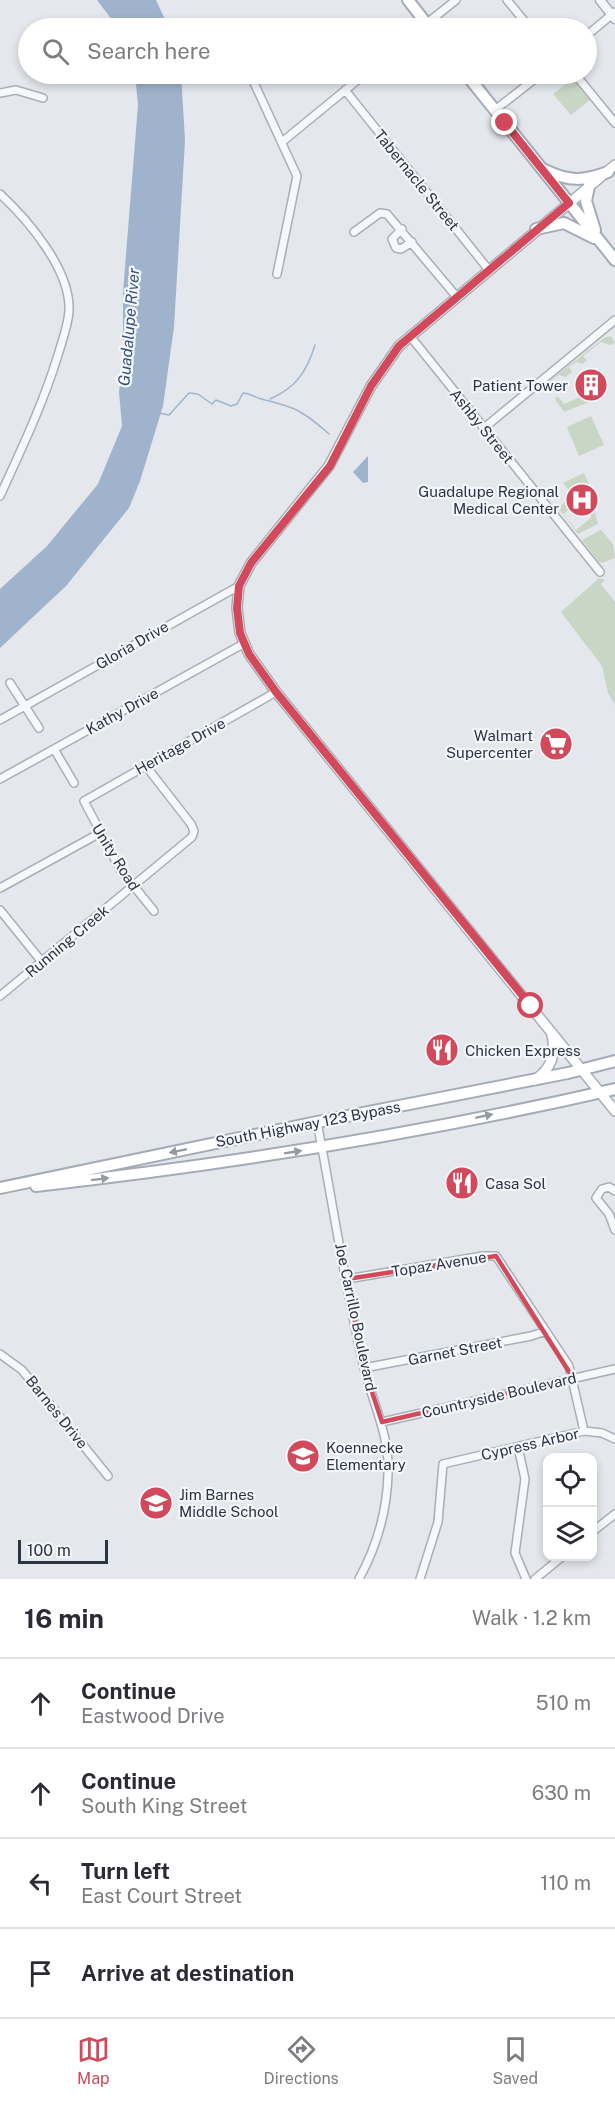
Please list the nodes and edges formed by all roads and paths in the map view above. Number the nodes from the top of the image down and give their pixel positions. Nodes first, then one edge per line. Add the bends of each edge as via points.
1 (408, 0) edge
2 (456, 0) edge
3 (507, 0) edge
4 (600, 0) edge
5 (614, 15) edge
6 (420, 18) edge
7 (436, 18) edge
8 (522, 18) edge
9 (597, 28) edge
10 (255, 84) edge
11 (352, 84) edge
12 (474, 84) edge
13 (528, 84) edge
14 (583, 84) edge
15 (345, 90) junction
16 (0, 93) edge
17 (43, 98) dead end
18 (495, 110) junction
19 (615, 123) edge
20 (282, 142) junction
21 (611, 168) edge
22 (542, 169) junction
23 (589, 186) junction
24 (0, 194) edge
25 (569, 203) junction
26 (402, 229) junction
27 (536, 229) junction
28 (354, 232) dead end
29 (600, 241) junction
30 (412, 242) junction
31 (615, 260) edge
32 (488, 269) junction
33 (276, 274) dead end
34 (456, 296) junction
35 (615, 320) edge
36 (410, 336) junction
37 (484, 428) junction
38 (0, 496) edge
39 (600, 572) dead end
40 (239, 586) junction
41 (243, 644) junction
42 (10, 683) dead end
43 (276, 692) junction
44 (26, 705) junction
45 (0, 720) edge
46 (39, 728) dead end
47 (54, 749) junction
48 (145, 765) junction
49 (0, 779) edge
50 (74, 783) dead end
51 (84, 801) joint
52 (100, 834) junction
53 (133, 886) junction
54 (0, 888) edge
55 (0, 910) edge
56 (154, 911) dead end
57 (42, 962) junction
58 (0, 996) edge
59 (552, 1032) junction
60 (615, 1061) edge
61 (582, 1070) junction
62 (535, 1080) junction
63 (615, 1089) edge
64 (599, 1092) junction
65 (615, 1111) edge
66 (317, 1122) junction
67 (322, 1148) junction
68 (0, 1189) edge
69 (615, 1191) edge
70 (615, 1228) edge
71 (346, 1279) junction
72 (546, 1331) junction
73 (0, 1354) edge
74 (364, 1368) junction
75 (615, 1369) edge
76 (573, 1378) junction
77 (382, 1422) junction
78 (584, 1431) junction
79 (615, 1439) edge
80 (518, 1447) junction
81 (108, 1476) dead end
82 (615, 1514) edge
83 (597, 1528) edge
84 (558, 1561) edge
85 (359, 1579) edge
86 (420, 1579) edge
87 (526, 1579) edge
88 (535, 1579) edge

1 - 6 main road
2 - 7 street
3 - 8 street
4 - 5 street
5 - 9 street
10 - 20 street
11 - 15 street
12 - 18 main road
13 - 18 street
14 - 19 street
15 - 20 street
15 - 32 street, Tabernacle Street
16 - 17 street via 16,90
18 - 22 main road
20 - 33 street via 297,176
21 - 22 main road via 588,179 574,180
21 - 23 main road
22 - 25 main road
23 - 25 main road
23 - 29 main road via 587,208
24 - 38 street via 27,221 46,248 64,285 69,309 45,398
25 - 27 main road
25 - 29 main road
26 - 28 street via 387,214 380,213
26 - 30 street
26 - 30 street via 392,239 396,248
27 - 29 main road via 564,223
27 - 32 main road
29 - 31 main road
30 - 34 street
32 - 34 main road
34 - 36 main road
35 - 37 street
36 - 37 street, Ashby Street
36 - 40 main road via 381,370 330,466 256,555
37 - 39 street, Ashby Street
40 - 41 main road via 238,622
40 - 44 street, Gloria Drive
41 - 43 main road
41 - 47 street, Kathy Drive
42 - 44 street
43 - 48 street, Heritage Drive
43 - 59 main road
44 - 45 street, Gloria Drive
44 - 46 street
47 - 49 street, Kathy Drive
47 - 50 street
48 - 51 street, Heritage Drive
48 - 53 street, Running Creek via 194,831 184,845
51 - 52 street, Unity Road
52 - 53 street, Unity Road
52 - 54 street
53 - 56 street, Unity Road
53 - 57 street, Running Creek
55 - 57 street
57 - 58 street, Running Creek
59 - 61 main road
59 - 62 main road via 552,1061
60 - 61 main road, South Highway 123 Bypass
61 - 62 main road, South Highway 123 Bypass
61 - 64 main road
62 - 66 main road, South Highway 123 Bypass
63 - 64 main road, South Highway 123 Bypass
64 - 65 main road
67 -> 64 main road, South Highway 123 Bypass
66 - 67 street, Joe Carrillo Boulevard
66 -> 68 main road, South Highway 123 Bypass
68 -> 67 main road, South Highway 123 Bypass via 210,1166
67 - 71 street, Joe Carrillo Boulevard
69 - 70 street via 609,1187 602,1189 596,1198
71 - 72 street, Topaz Avenue via 496,1256
71 - 74 street, Joe Carrillo Boulevard
72 - 74 street, Garnet Street
72 - 76 street, Topaz Avenue
73 - 81 street, Barnes Drive via 22,1370
74 - 77 street, Joe Carrillo Boulevard
75 - 76 street, Countryside Boulevard
76 - 77 street, Countryside Boulevard
76 - 78 street, Topaz Avenue
77 - 85 street, Joe Carrillo Boulevard via 388,1473 386,1507 376,1543
78 - 79 street, Cypress Arbor
78 - 80 street, Cypress Arbor
80 - 86 street, Cypress Arbor via 443,1464 438,1522
80 - 87 street via 525,1479 515,1553
82 - 83 street
84 - 88 street

